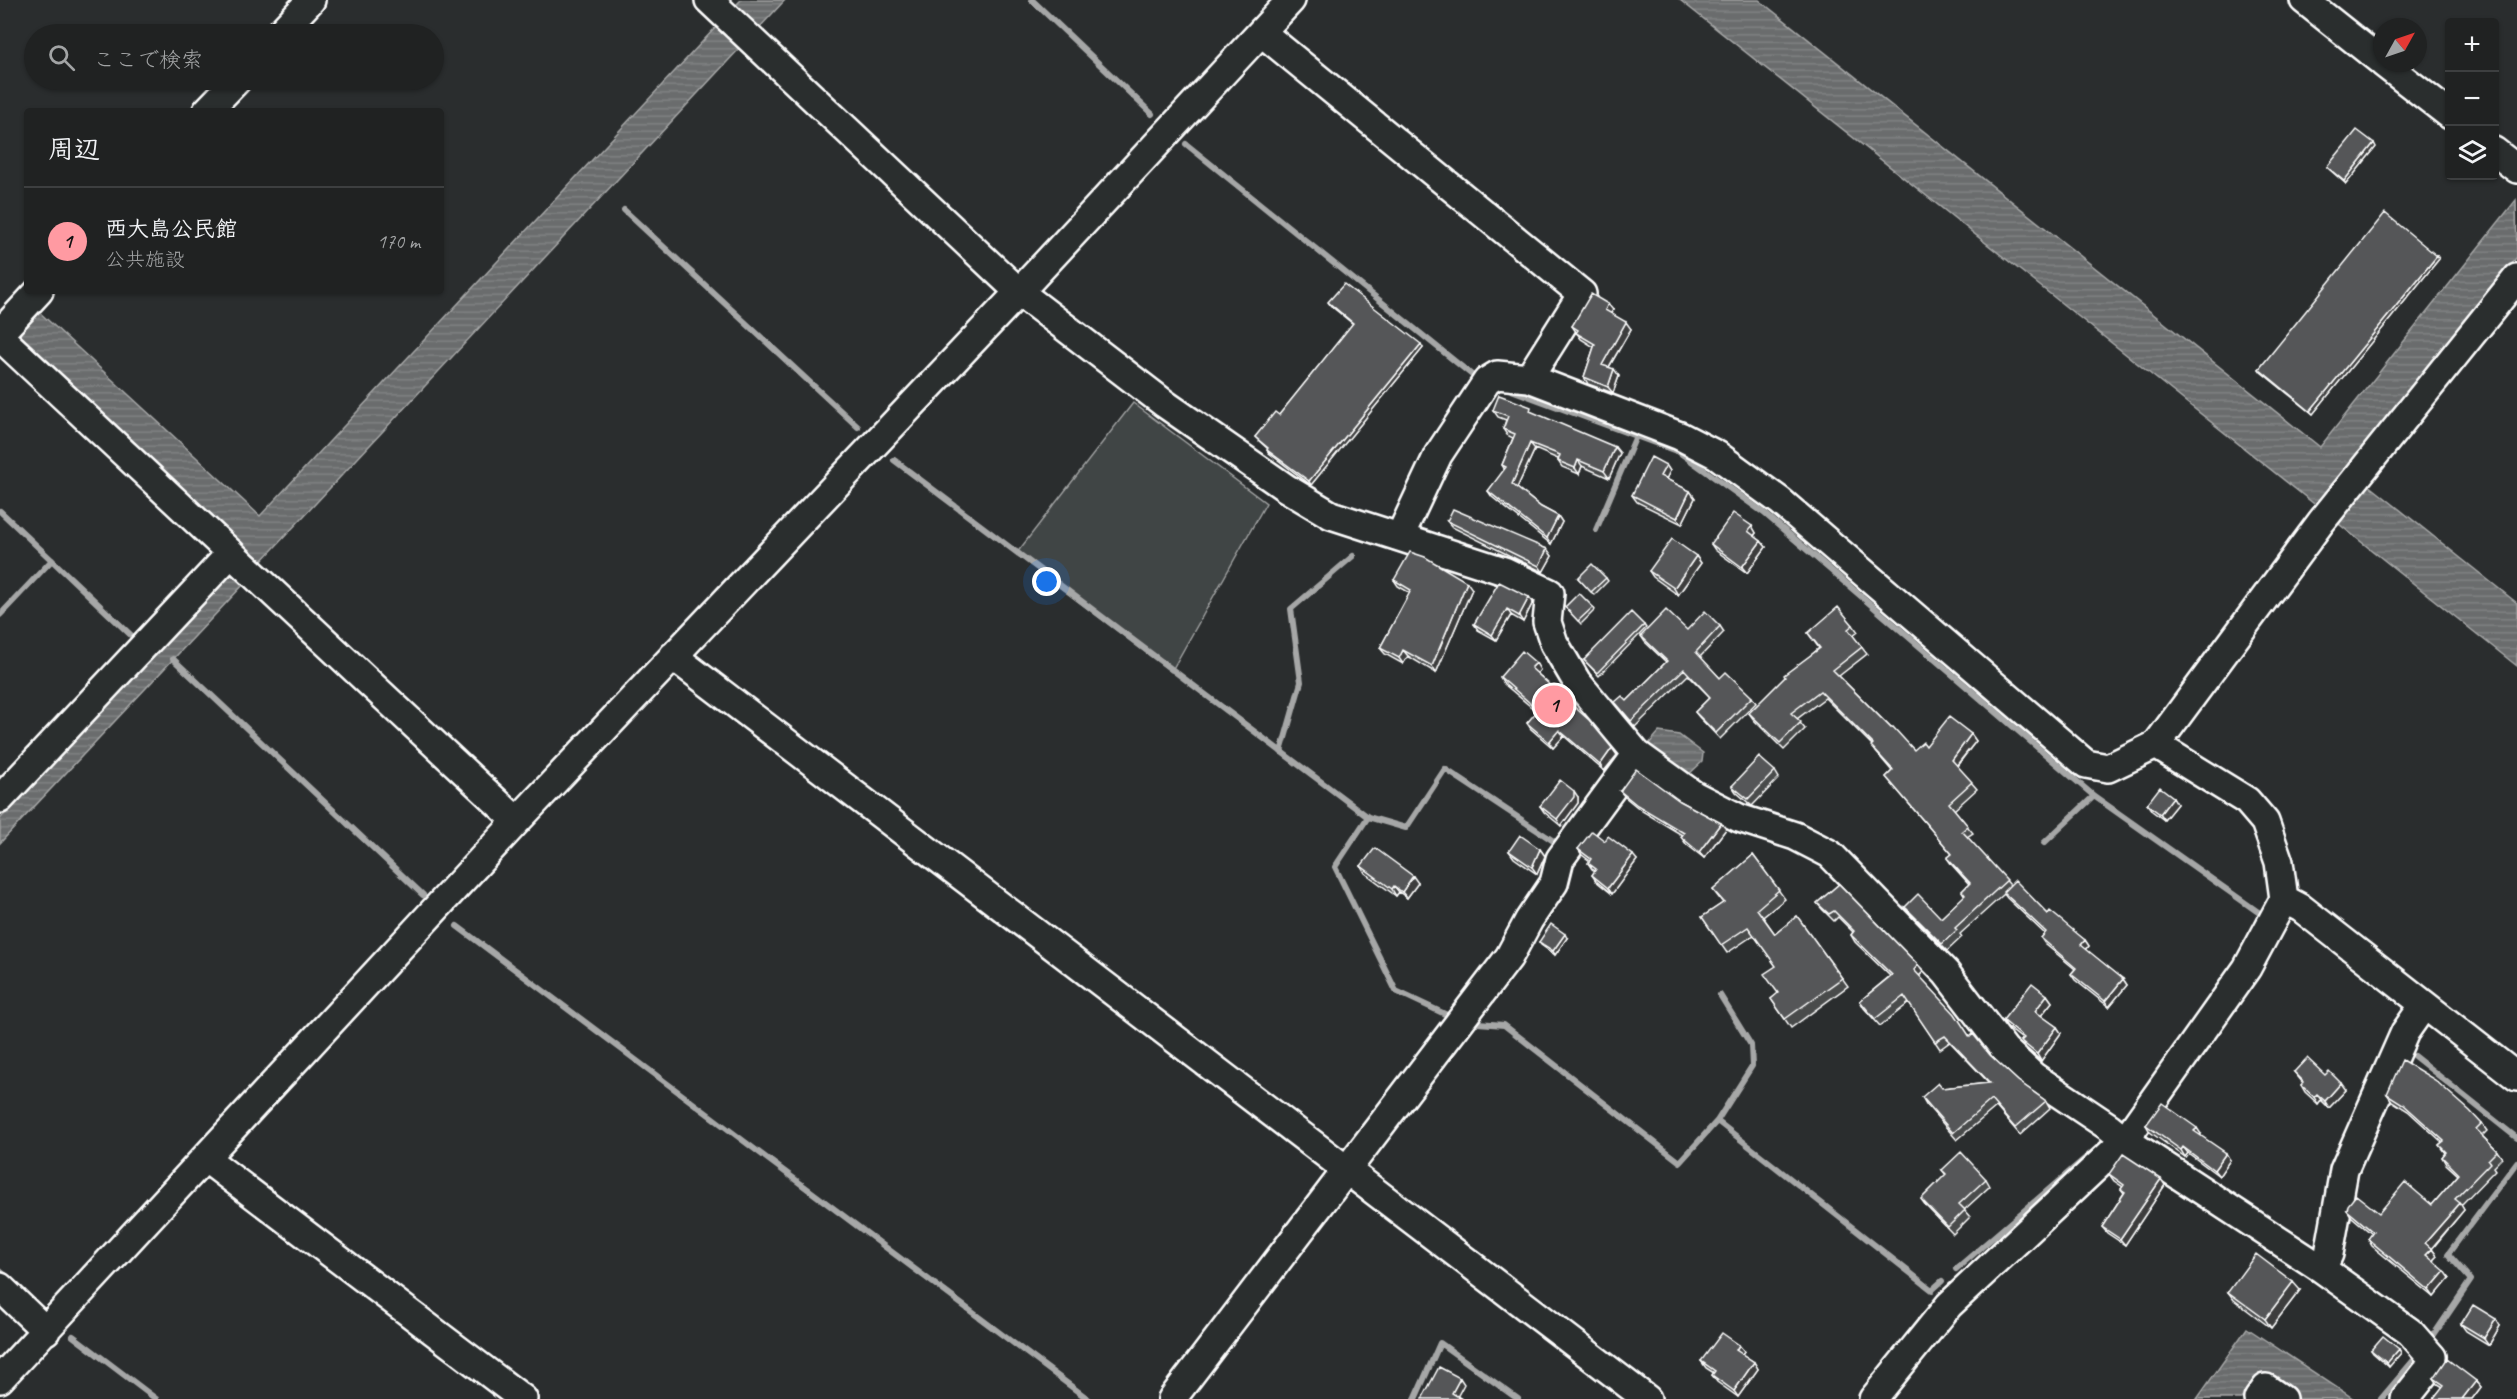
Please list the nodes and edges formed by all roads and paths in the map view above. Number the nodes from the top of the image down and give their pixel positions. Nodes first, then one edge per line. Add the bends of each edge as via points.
1 (311, 0) edge
2 (709, 0) edge
3 (1291, 0) edge
4 (2304, 0) edge
5 (288, 24) edge
6 (1261, 32) junction
7 (2373, 54) edge
8 (2396, 72) edge
9 (227, 90) edge
10 (210, 108) edge
11 (2445, 111) edge
12 (2499, 155) edge
13 (2517, 169) edge
14 (2517, 278) edge
15 (1019, 292) junction
16 (36, 294) edge
17 (0, 335) edge
18 (1529, 378) junction
19 (1400, 536) junction
20 (231, 553) junction
21 (673, 656) junction
22 (2156, 745) junction
23 (1636, 754) junction
24 (0, 799) edge
25 (517, 821) junction
26 (2284, 899) junction
27 (2424, 1005) junction
28 (2517, 1077) edge
29 (2125, 1140) junction
30 (205, 1158) junction
31 (1346, 1169) junction
32 (2322, 1269) junction
33 (0, 1287) edge
34 (46, 1331) junction
35 (0, 1379) edge
36 (523, 1399) edge
37 (1172, 1399) edge
38 (1647, 1399) edge
39 (1874, 1399) edge
40 (2259, 1399) edge
41 (2282, 1399) edge
42 (2405, 1399) edge

1 - 5 street
2 - 15 street
3 - 6 street
4 - 7 street
6 - 15 street
6 - 18 street via 1582,294
8 - 11 street
9 - 10 street
12 - 13 street
14 - 22 street via 2321,522
15 - 19 street via 1165,404 1286,488 1331,515
15 - 21 street
16 - 17 street
17 - 20 street
18 - 19 street via 1497,375 1487,381 1438,455
18 - 22 street via 1680,436 1718,455 1780,501 2086,764 2109,768
19 - 23 street via 1504,571 1550,593 1547,622 1554,643 1577,682
20 - 24 street
20 - 25 street
21 - 25 street
21 - 31 street
22 - 26 street via 2247,801 2265,822 2279,862
23 - 29 street via 1694,795 1830,854 1946,974 2005,1050 2033,1076
23 - 31 street via 1560,859 1554,883 1509,957
25 - 30 street
26 - 27 street via 2301,908
26 - 29 street via 2247,968
27 - 28 street
27 - 32 street via 2405,1032 2344,1170 2329,1254
29 - 32 street
29 - 39 street via 1949,1305
30 - 34 street
30 - 36 street
31 - 37 street
31 - 38 street
32 - 42 street via 2410,1332 2432,1356 2428,1370
33 - 34 street
34 - 35 street
40 - 41 street via 2266,1388

